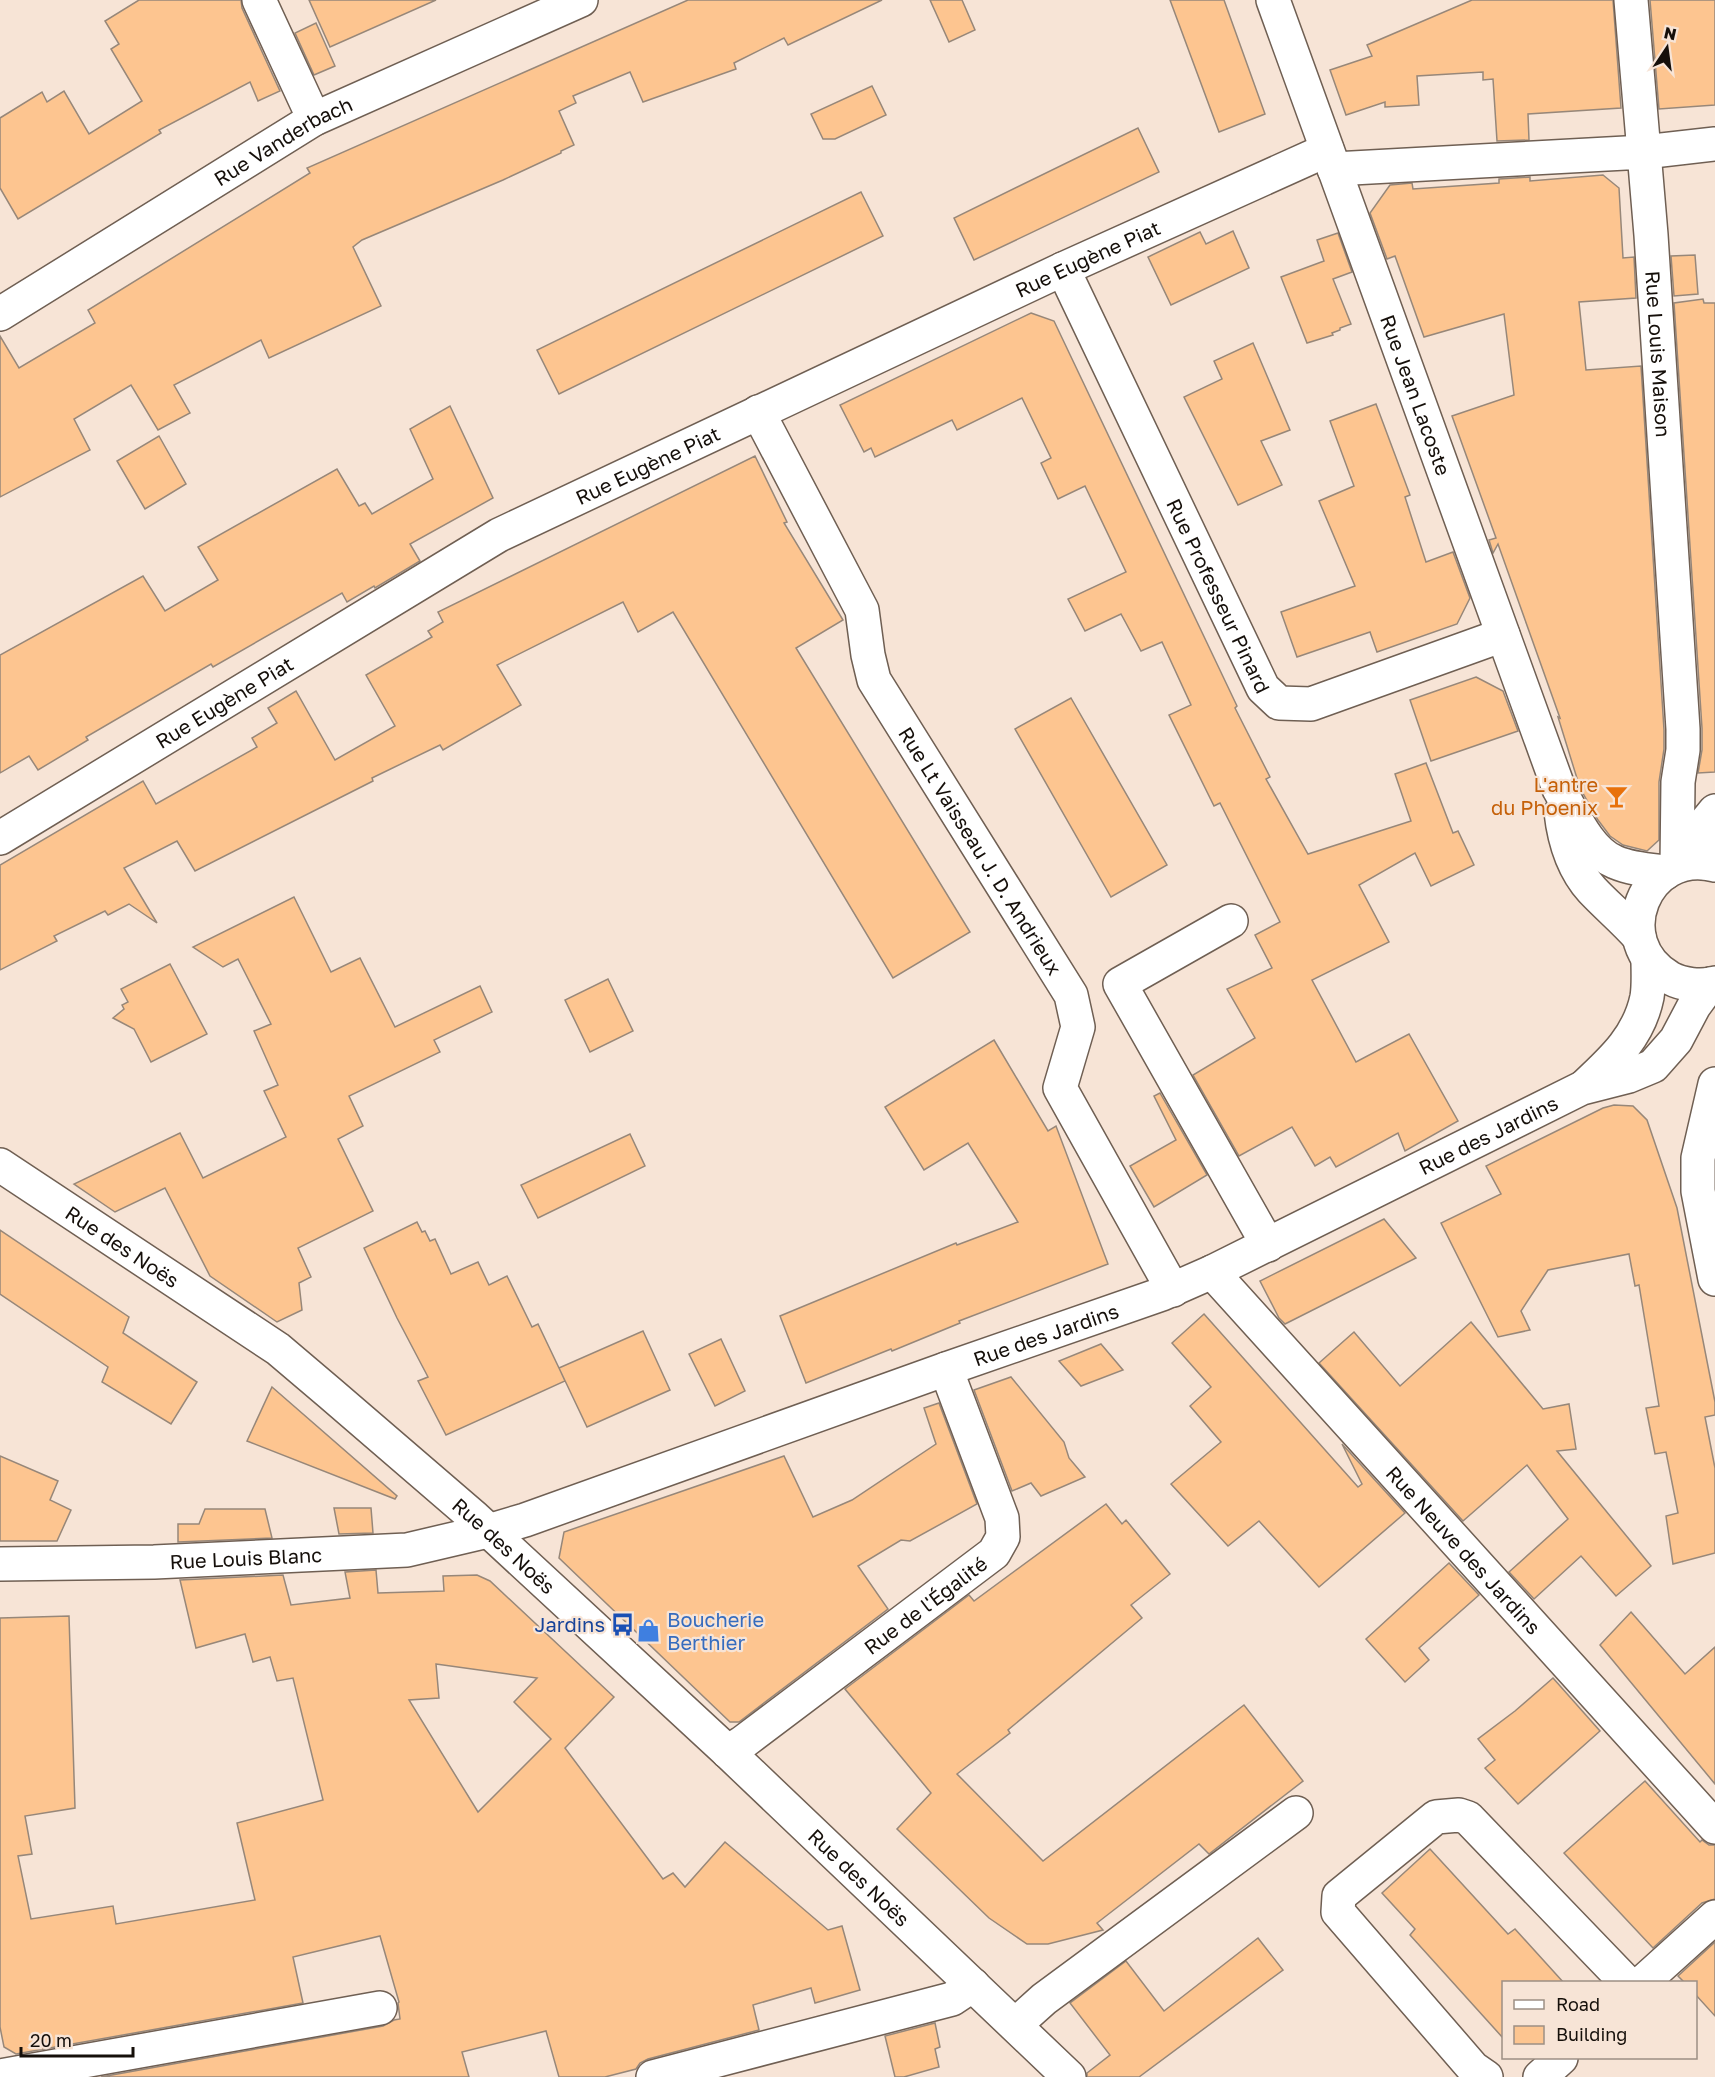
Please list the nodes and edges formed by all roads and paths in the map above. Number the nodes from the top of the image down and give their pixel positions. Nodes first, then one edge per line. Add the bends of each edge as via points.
1 (259, 0) edge
2 (581, 0) edge
3 (1273, 0) edge
4 (1631, 0) edge
5 (314, 119) junction
6 (1715, 144) edge
7 (1644, 152) junction
8 (1330, 160) junction
9 (1063, 269) junction
10 (0, 314) edge
11 (758, 412) junction
12 (1503, 635) junction
13 (1559, 789) junction
14 (1715, 811) edge
15 (0, 838) edge
16 (1691, 867) edge
17 (1231, 921) dead end
18 (1643, 947) junction
19 (1712, 984) edge
20 (1715, 1084) edge
21 (1582, 1088) junction
22 (0, 1165) edge
23 (1268, 1245) junction
24 (1212, 1272) junction
25 (1715, 1280) edge
26 (1173, 1290) junction
27 (946, 1369) junction
28 (488, 1531) junction
29 (0, 1564) edge
30 (728, 1752) junction
31 (1296, 1813) dead end
32 (1715, 1827) edge
33 (1715, 1917) edge
34 (1624, 1981) edge
35 (1645, 1981) edge
36 (973, 1985) junction
37 (380, 2008) dead end
38 (1015, 2025) junction
39 (1560, 2059) edge
40 (0, 2076) edge
41 (652, 2077) edge
42 (1069, 2077) edge
43 (1486, 2077) edge
44 (1540, 2077) edge

1 - 5 street
2 - 5 street, Rue Vanderbach
3 - 8 street, Rue Jean Lacoste
4 - 7 street, Rue Louis Maison
5 - 10 street, Rue Vanderbach
6 - 7 street
7 - 8 street
7 - 16 street, Rue Louis Maison via 1683,729 1678,782
8 - 9 street, Rue Eugène Piat
8 - 12 street, Rue Jean Lacoste
9 - 11 street, Rue Eugène Piat
9 - 12 street, Rue Professeur Pinard via 1263,688 1279,703 1311,704
11 - 15 street, Rue Eugène Piat via 499,535
11 - 26 street, Rue Lt Vaisseau J. D. Andrieux via 862,610 874,680 1071,995 1078,1027 1060,1088
12 - 13 street, Rue Jean Lacoste
13 - 16 street, Rue Jean Lacoste via 1593,845 1614,862 1637,869
13 - 18 street, Rue Jean Lacoste via 1563,831 1573,860 1591,888 1617,912
14 - 16 street via 1706,822
16 - 18 street, Rue des Jardins via 1652,884 1642,900 1637,918
17 - 23 street via 1120,984
18 - 19 street, Rue Jean Lacoste via 1660,972 1692,985
18 - 21 street, Rue des Jardins via 1647,995 1640,1020 1620,1054
19 - 21 street, Rue des Jardins via 1694,1006 1676,1040 1653,1066
20 - 25 street via 1698,1158 1698,1191
21 - 23 street, Rue des Jardins
22 - 28 street, Rue des Noës via 278,1349
23 - 24 street, Rue des Jardins
24 - 26 street, Rue des Jardins
24 - 32 street, Rue Neuve des Jardins
26 - 27 street, Rue des Jardins
27 - 28 street, Rue des Jardins
27 - 30 street, Rue de l'Égalité via 1002,1518 1003,1537 994,1553
28 - 29 street, Rue Louis Blanc via 407,1550 153,1562
28 - 30 street, Rue des Noës
30 - 36 street, Rue des Noës
31 - 38 street
33 - 35 street
34 - 43 street via 1468,1818 1436,1817 1339,1896 1338,1912 1473,2068
36 - 38 street, Rue des Noës
36 - 41 street via 952,1998
37 - 40 street
38 - 42 street, Rue des Noës
39 - 44 street

